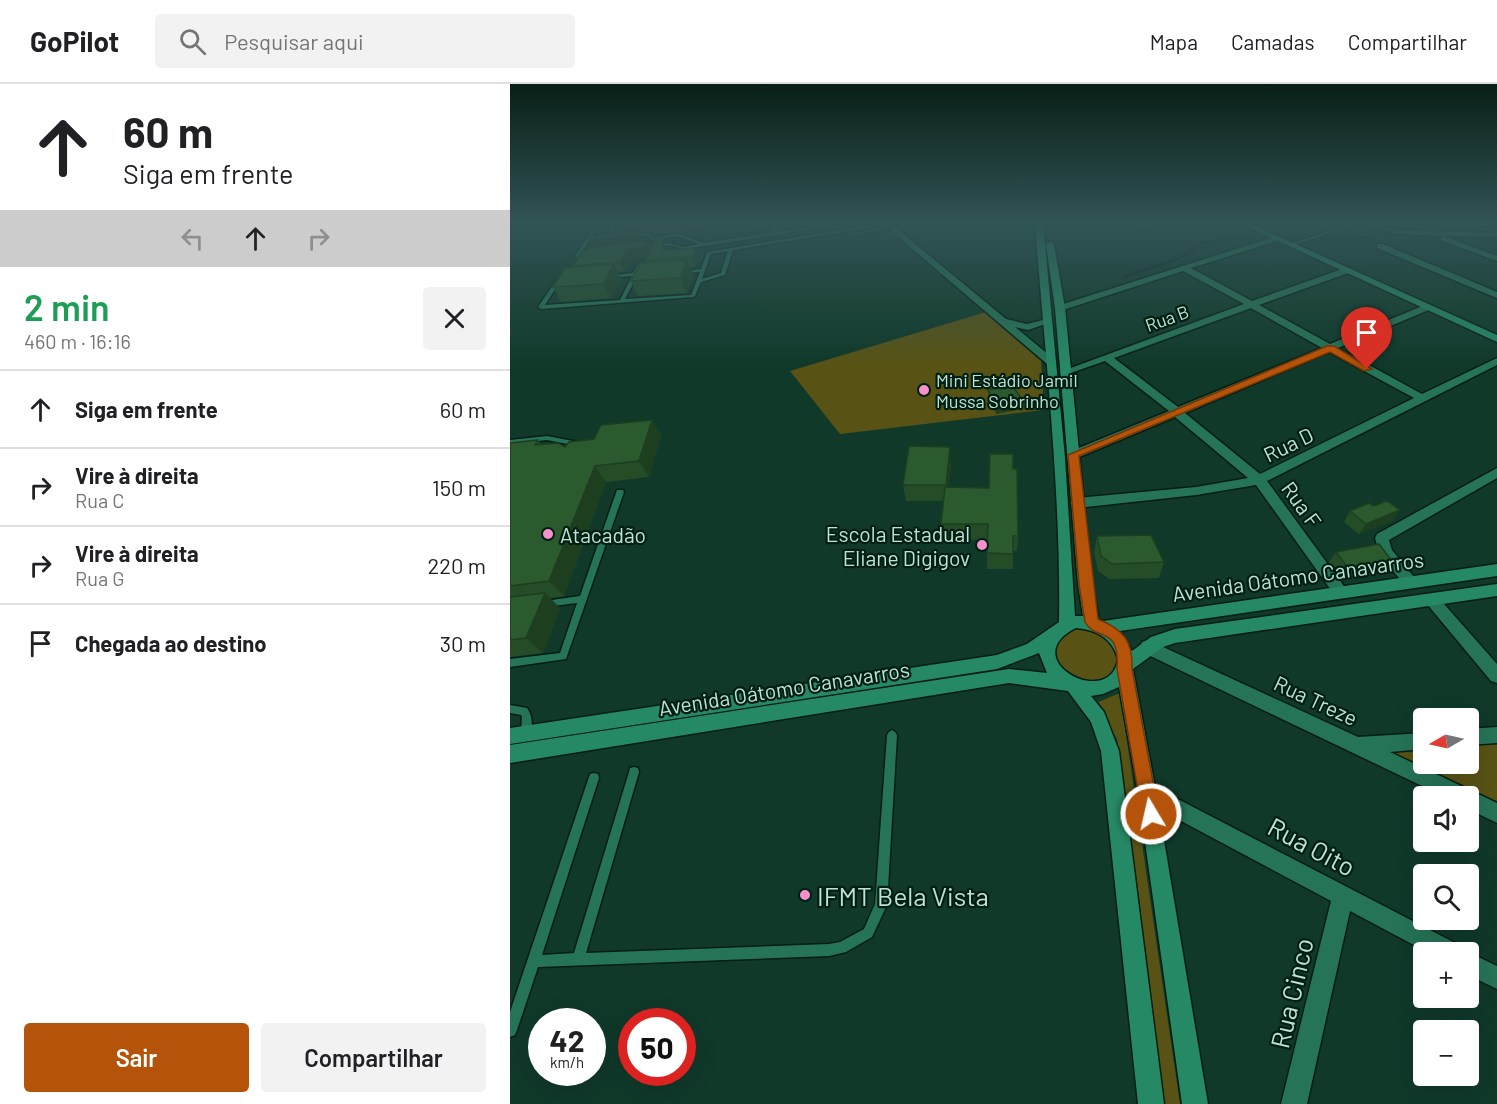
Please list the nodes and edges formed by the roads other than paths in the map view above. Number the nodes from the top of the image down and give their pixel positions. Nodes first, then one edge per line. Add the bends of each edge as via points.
1 (703, 270) edge
2 (637, 271) edge
3 (696, 271) edge
4 (724, 271) edge
5 (943, 271) edge
6 (1043, 271) edge
7 (1054, 271) edge
8 (1176, 271) edge
9 (1189, 271) edge
10 (1346, 271) edge
11 (1349, 271) edge
12 (1439, 271) edge
13 (680, 272) edge
14 (646, 274) edge
15 (635, 275) junction
16 (602, 277) edge
17 (570, 279) edge
18 (699, 281) junction
19 (1497, 295) edge
20 (622, 301) junction
21 (1249, 305) junction
22 (1428, 307) junction
23 (1060, 308) junction
24 (1001, 320) junction
25 (1048, 320) junction
26 (1497, 339) edge
27 (1330, 348) junction
28 (1107, 358) junction
29 (1497, 361) edge
30 (1051, 362) junction
31 (1065, 372) junction
32 (1423, 399) junction
33 (1177, 412) junction
34 (510, 442) edge
35 (578, 452) edge
36 (1074, 455) junction
37 (1497, 472) edge
38 (1258, 480) junction
39 (620, 492) dead end
40 (1077, 503) junction
41 (1497, 570) edge
42 (1411, 582) junction
43 (1497, 590) edge
44 (1341, 593) junction
45 (583, 599) junction
46 (1432, 600) junction
47 (538, 605) edge
48 (1067, 624) junction
49 (1098, 624) junction
50 (1053, 635) junction
51 (1148, 647) junction
52 (510, 663) edge
53 (1125, 667) junction
54 (1497, 676) edge
55 (1070, 684) junction
56 (510, 709) edge
57 (518, 735) edge
58 (892, 735) dead end
59 (1497, 735) edge
60 (1479, 736) edge
61 (1413, 742) edge
62 (1357, 746) junction
63 (510, 753) edge
64 (633, 772) dead end
65 (594, 778) dead end
66 (1442, 786) edge
67 (1147, 792) junction
68 (1479, 804) edge
69 (1497, 813) edge
70 (1343, 895) junction
71 (1430, 942) edge
72 (578, 960) junction
73 (534, 961) junction
74 (1479, 969) edge
75 (1497, 978) edge
76 (510, 1030) edge
77 (1151, 1104) edge
78 (1194, 1104) edge
79 (1294, 1104) edge

1 - 18 lane
2 - 15 lane
3 - 13 lane
4 - 18 lane
5 - 24 street
6 - 25 main road
7 - 23 main road
8 - 23 street
9 - 21 street
10 - 21 street, Rua B
11 - 22 main road
12 - 19 street
14 - 15 lane
15 - 16 lane
15 - 20 lane
17 - 20 lane via 559,280 541,307
18 - 20 lane via 693,296
21 - 27 street
21 - 28 street, Rua B
22 - 26 main road
22 - 27 street
23 - 31 main road
24 - 25 street via 1028,327
24 - 30 street
25 - 30 main road
27 - 32 street
27 - 33 street
28 - 31 street, Rua B
28 - 33 street, Rua F
29 - 32 street, Rua D
30 - 48 main road
31 - 36 main road
32 - 38 street, Rua D
33 - 36 street
33 - 38 street, Rua F
34 - 35 lane via 547,438 580,445
36 - 40 main road
37 - 42 street via 1382,538 1385,552
38 - 40 street, Rua D via 1196,491
38 - 44 street, Rua F
39 - 45 lane
40 - 49 main road
41 - 42 main road, Avenida Oátomo Canavarros
42 - 44 main road, Avenida Oátomo Canavarros
43 - 46 main road, Avenida Oátomo Canavarros
44 - 49 main road, Avenida Oátomo Canavarros
45 - 47 lane
45 - 52 lane via 563,656
46 - 51 main road, Avenida Oátomo Canavarros via 1175,636
46 - 54 street
48 - 49 main road
48 - 50 main road
49 - 53 main road via 1122,643
50 - 55 main road via 1048,659
50 - 57 main road, Avenida Oátomo Canavarros via 1033,649 997,662
51 - 53 main road, Avenida Oátomo Canavarros
51 - 62 street, Rua Treze
53 - 55 main road via 1119,678 1103,687
53 - 67 main road
55 - 63 main road, Avenida Oátomo Canavarros via 1009,676
55 - 77 main road via 1098,717 1110,751
56 - 57 lane via 524,711 527,716
58 - 72 lane via 881,905 868,933 842,948 829,950
59 - 60 street
61 - 62 street
62 - 66 street, Rua Treze
64 - 72 lane
65 - 73 lane
67 - 70 street, Rua Oito
67 - 78 main road
68 - 69 street
70 - 71 street, Rua Oito
70 - 79 street, Rua Cinco
72 - 73 lane
73 - 76 lane
74 - 75 street

